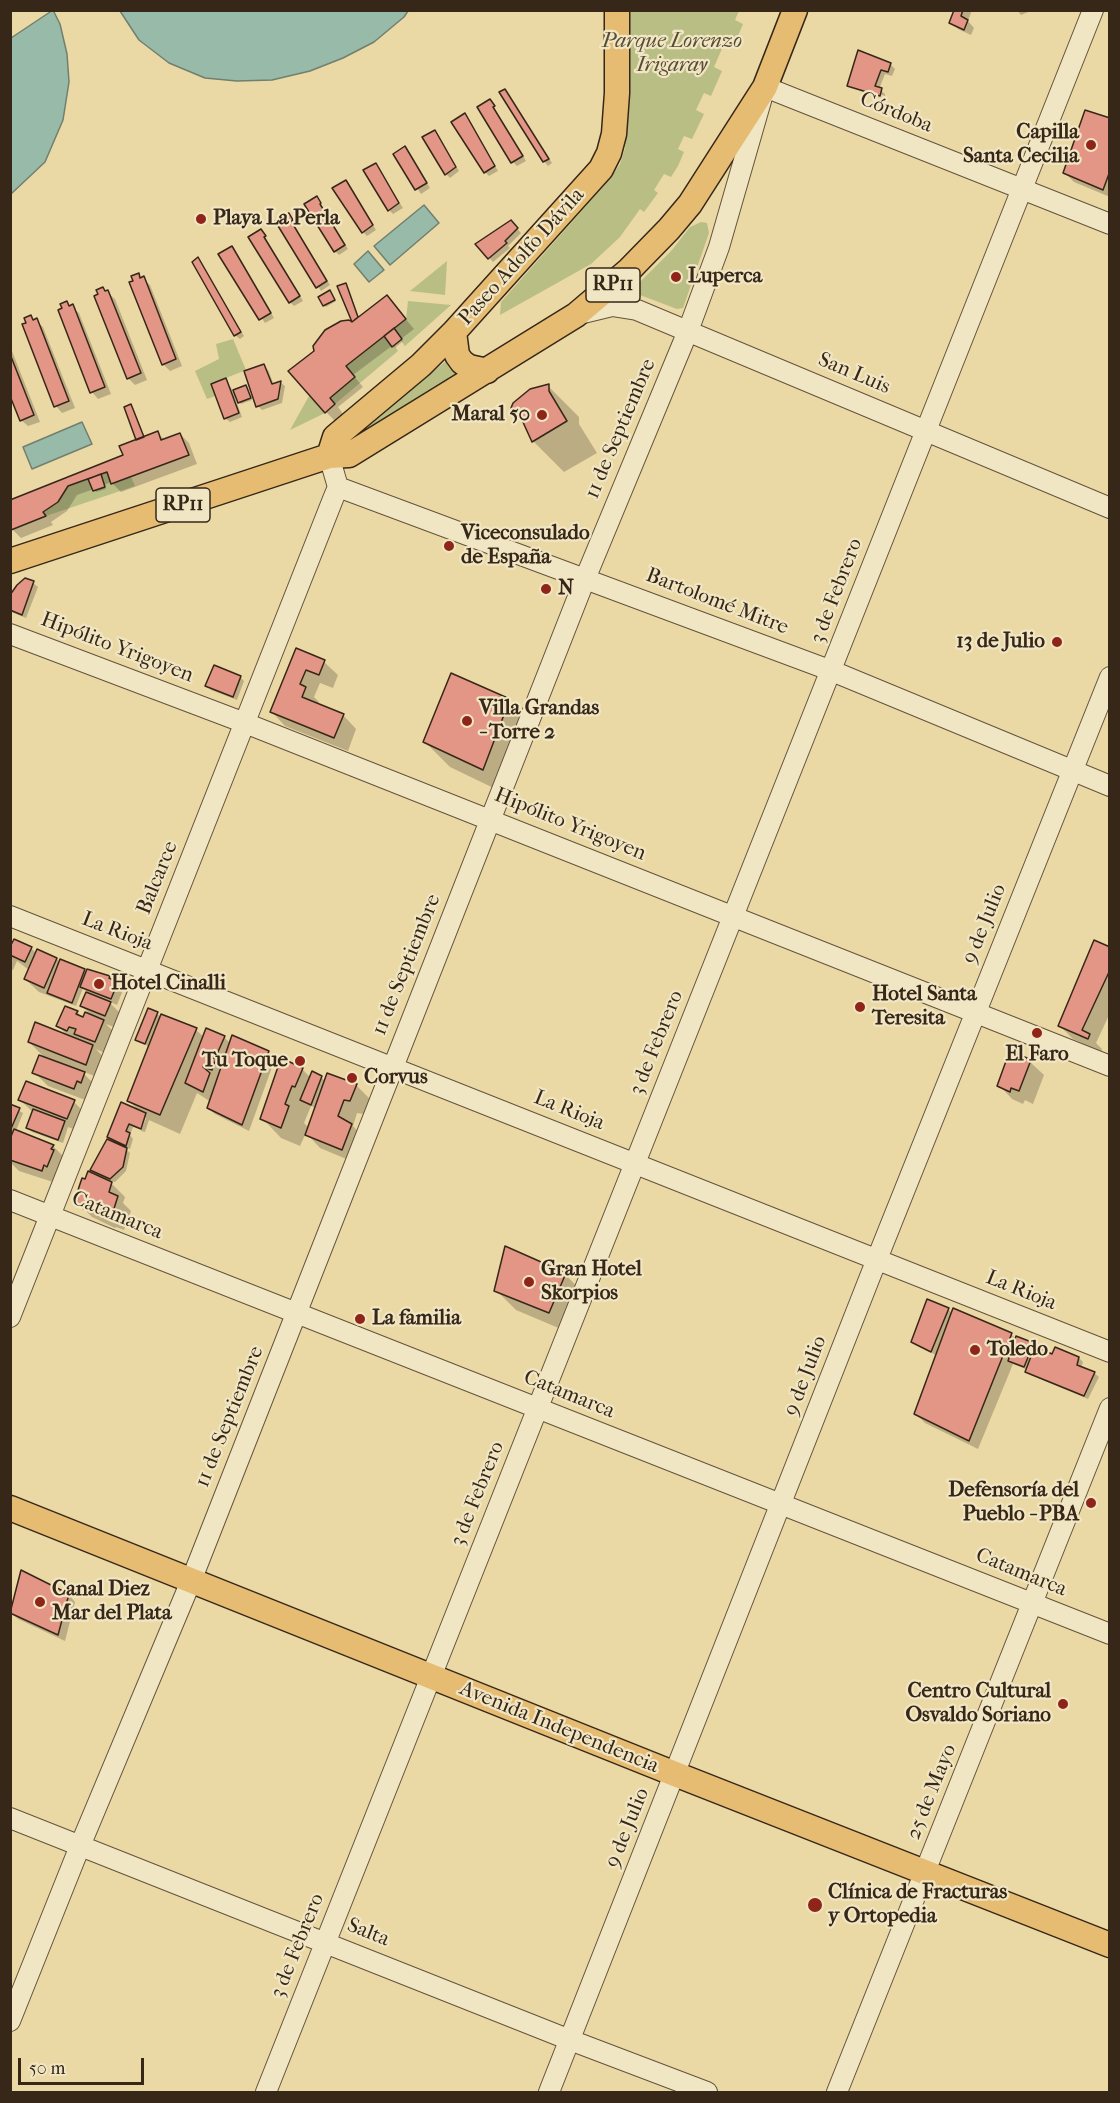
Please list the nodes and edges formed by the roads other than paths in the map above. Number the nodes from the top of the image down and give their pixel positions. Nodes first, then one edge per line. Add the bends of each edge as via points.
1 (617, 10) edge
2 (795, 10) edge
3 (1093, 10) edge
4 (765, 87) junction
5 (1022, 189) junction
6 (1110, 224) edge
7 (576, 315) junction
8 (688, 331) junction
9 (454, 332) junction
10 (487, 371) junction
11 (926, 430) junction
12 (329, 456) junction
13 (338, 487) junction
14 (1110, 508) edge
15 (10, 563) edge
16 (585, 579) junction
17 (10, 634) edge
18 (832, 671) junction
19 (1110, 677) edge
20 (245, 723) junction
21 (1072, 771) junction
22 (1110, 786) edge
23 (491, 820) junction
24 (10, 916) edge
25 (734, 916) junction
26 (147, 969) junction
27 (975, 1012) junction
28 (1110, 1066) edge
29 (393, 1067) junction
30 (635, 1163) junction
31 (10, 1200) edge
32 (51, 1216) junction
33 (877, 1259) junction
34 (297, 1313) junction
35 (10, 1317) edge
36 (1110, 1352) edge
37 (1110, 1407) edge
38 (537, 1409) junction
39 (781, 1505) junction
40 (10, 1508) edge
41 (191, 1581) junction
42 (1033, 1603) junction
43 (1110, 1634) edge
44 (431, 1677) junction
45 (675, 1774) junction
46 (10, 1818) edge
47 (80, 1845) junction
48 (926, 1871) junction
49 (325, 1942) junction
50 (1110, 1945) edge
51 (10, 2021) edge
52 (570, 2040) junction
53 (266, 2092) edge
54 (549, 2092) edge
55 (707, 2092) edge
56 (837, 2092) edge

1 - 9 main road, Paseo Adolfo Dávila via 615,120 606,162
2 - 4 main road, RP11
3 - 5 street, 3 de Febrero
4 - 5 street, Córdoba
4 - 7 main road, RP11 via 676,221 629,270
4 - 8 street, 11 de Septiembre via 719,247
5 - 6 street, Córdoba
5 - 11 street, 3 de Febrero
7 - 8 street, San Luis via 624,307
7 - 10 main road, RP11
8 - 11 street, San Luis
8 - 16 street, 11 de Septiembre
9 - 10 main road via 457,355 462,362
9 - 12 main road, Paseo Adolfo Dávila via 335,437
10 - 12 main road, RP11 via 349,455
11 - 14 street, San Luis
11 - 18 street, 3 de Febrero
12 - 13 street
12 - 15 main road, RP11
13 - 16 street, Bartolomé Mitre
13 - 20 street, Balcarce
16 - 18 street, Bartolomé Mitre
16 - 23 street, 11 de Septiembre
17 - 20 street, Hipólito Yrigoyen
18 - 21 street, Bartolomé Mitre
18 - 25 street, 3 de Febrero
19 - 21 street, 9 de Julio
20 - 23 street, Hipólito Yrigoyen
20 - 26 street, Balcarce
21 - 22 street, Bartolomé Mitre
21 - 27 street, 9 de Julio
23 - 25 street, Hipólito Yrigoyen
23 - 29 street, 11 de Septiembre
24 - 26 street, La Rioja
25 - 27 street, Hipólito Yrigoyen
25 - 30 street, 3 de Febrero
26 - 29 street, La Rioja
26 - 32 street, Balcarce
27 - 28 street, Hipólito Yrigoyen
27 - 33 street, 9 de Julio
29 - 30 street, La Rioja
29 - 34 street, 11 de Septiembre
30 - 33 street, La Rioja
30 - 38 street, 3 de Febrero
31 - 32 street, Catamarca
32 - 34 street, Catamarca
32 - 35 street, Balcarce
33 - 36 street, La Rioja
33 - 39 street, 9 de Julio
34 - 38 street, Catamarca
34 - 41 street, 11 de Septiembre
37 - 42 street, 25 de Mayo
38 - 39 street, Catamarca
38 - 44 street, 3 de Febrero
39 - 42 street, Catamarca
39 - 45 street, 9 de Julio
40 - 41 main road, Avenida Independencia
41 - 44 main road, Avenida Independencia
41 - 47 street, 11 de Septiembre
42 - 43 street, Catamarca
42 - 48 street, 25 de Mayo
44 - 45 main road, Avenida Independencia
44 - 49 street, 3 de Febrero
45 - 48 main road, Avenida Independencia
45 - 52 street, 9 de Julio
46 - 47 street, Salta
47 - 49 street, Salta
47 - 51 street, 11 de Septiembre
48 - 50 main road, Avenida Independencia
48 - 56 street, 25 de Mayo
49 - 52 street, Salta
49 - 53 street, 3 de Febrero
52 - 54 street, 9 de Julio
52 - 55 street, Salta

